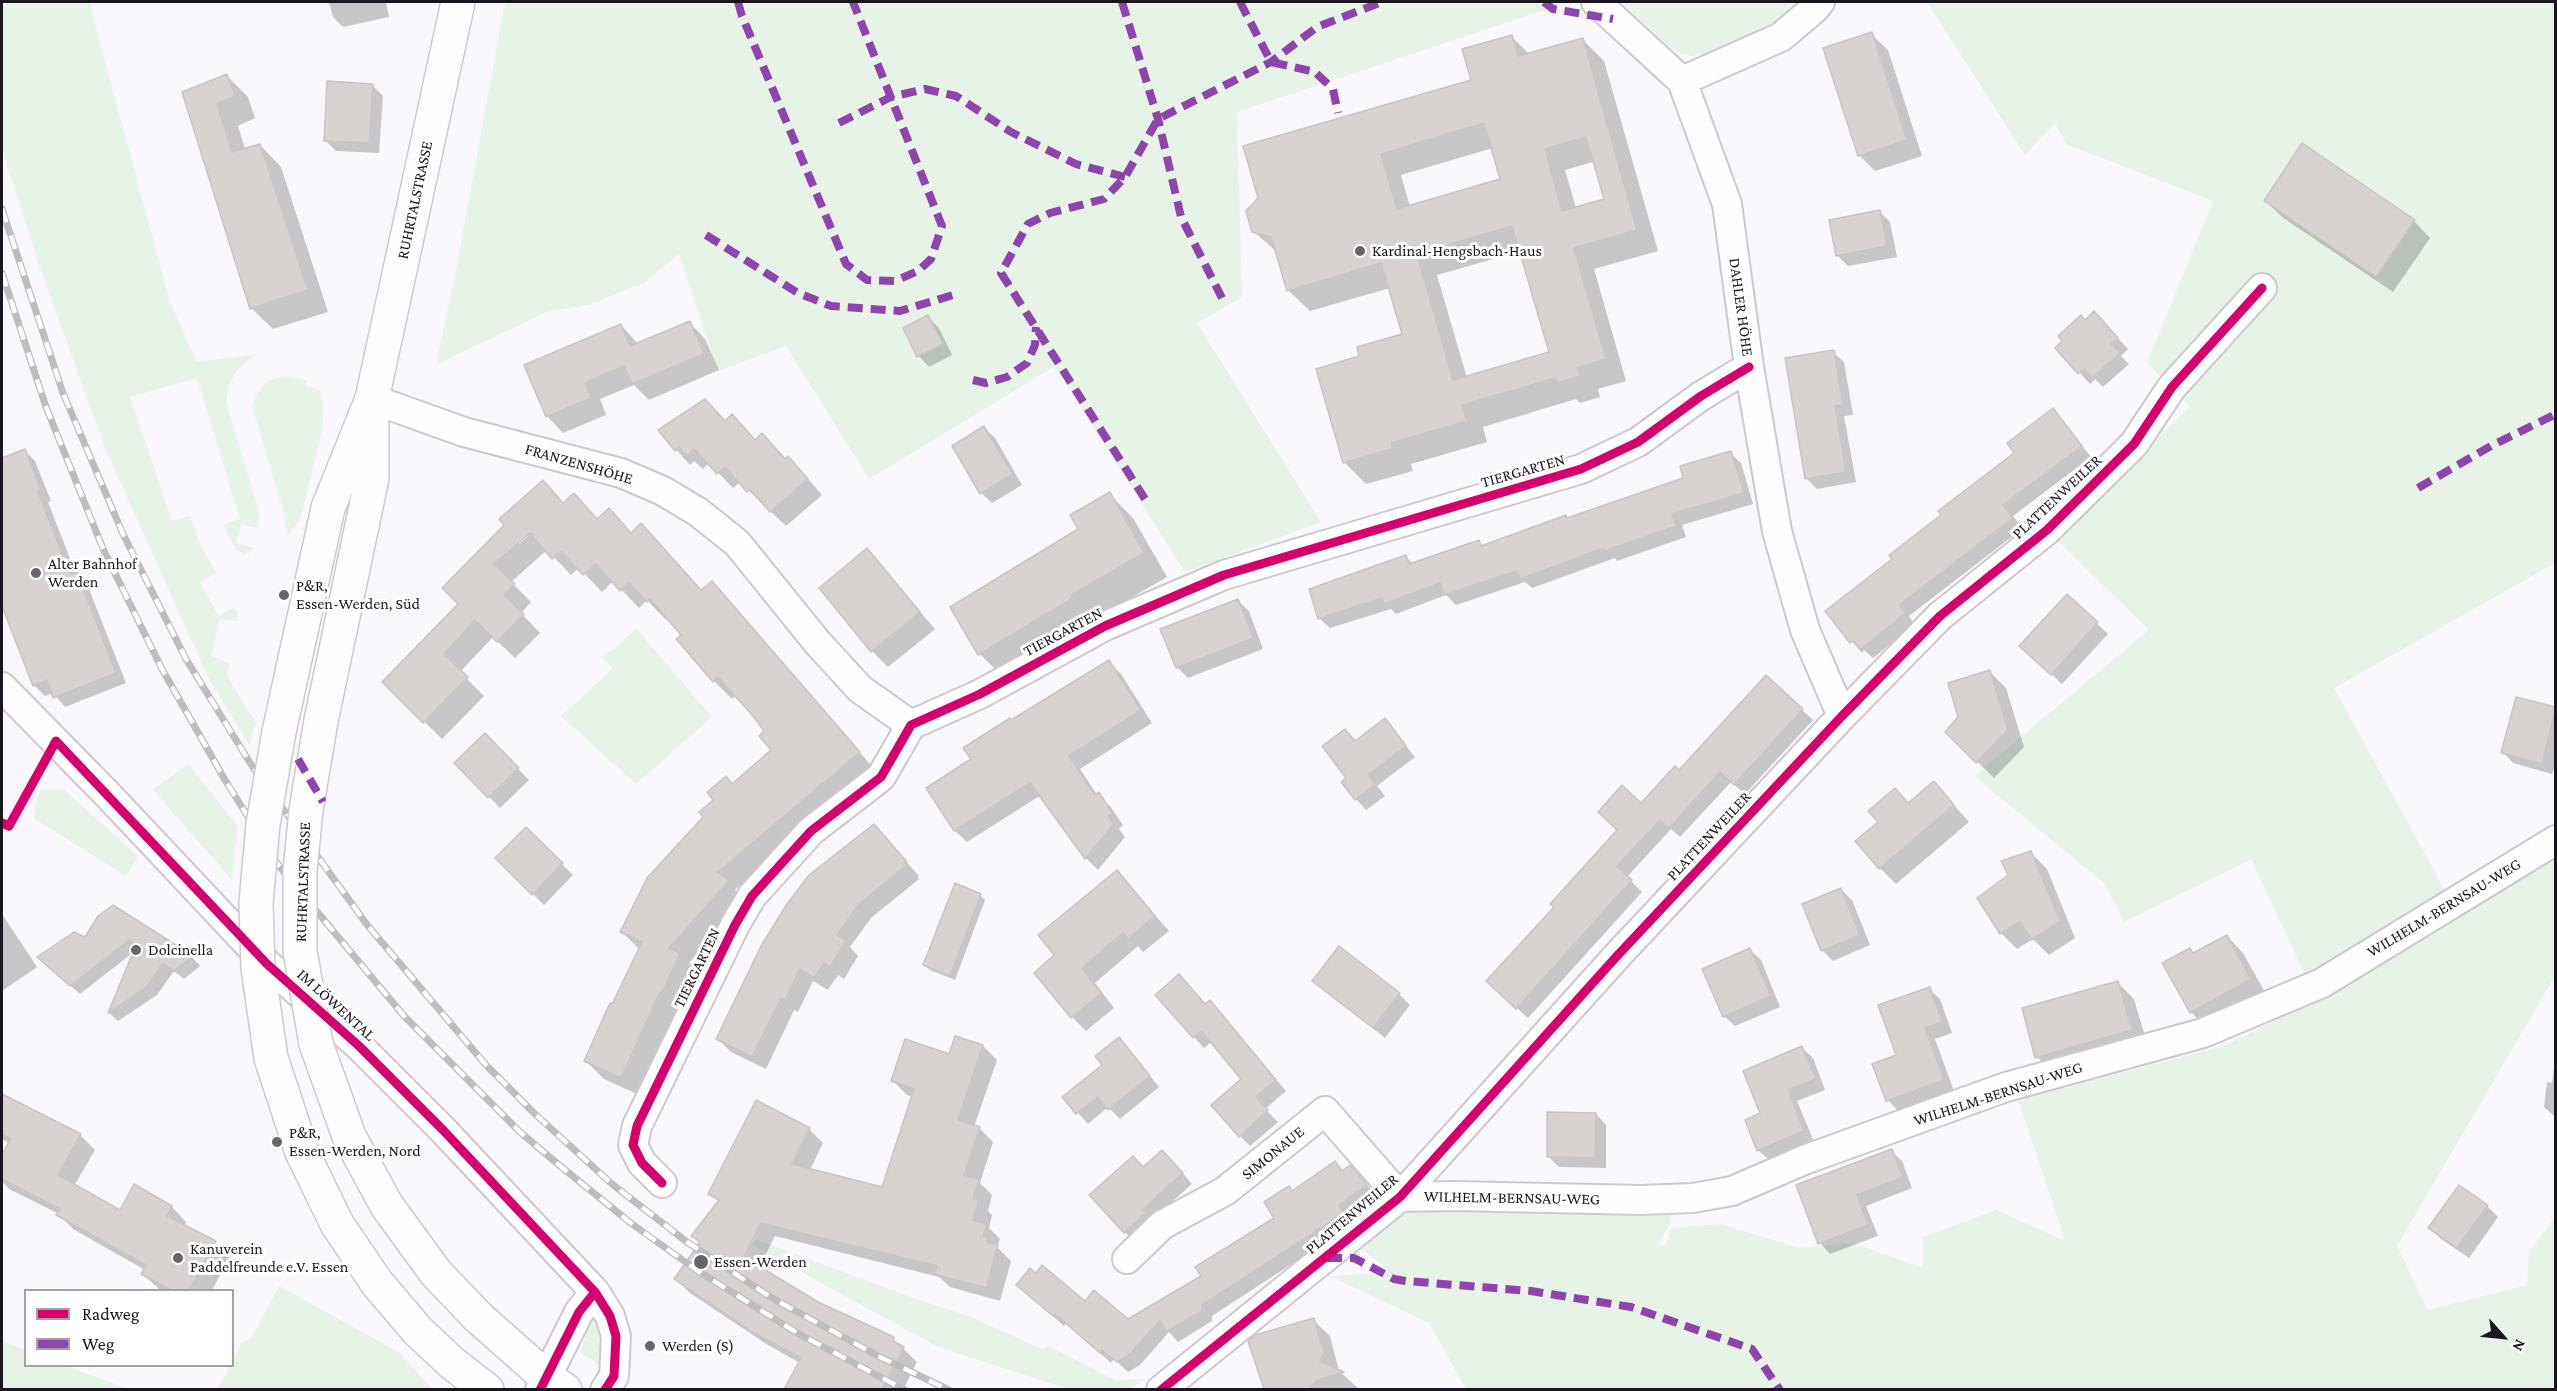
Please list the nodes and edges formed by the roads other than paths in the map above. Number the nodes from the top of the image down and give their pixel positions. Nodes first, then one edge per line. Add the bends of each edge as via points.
1 (458, 2) edge
2 (1596, 2) edge
3 (1820, 2) edge
4 (1682, 81) junction
5 (2262, 288) dead end
6 (1749, 367) junction
7 (372, 399) junction
8 (2, 687) edge
9 (1842, 716) junction
10 (911, 725) junction
11 (2556, 840) edge
12 (662, 1183) dead end
13 (1400, 1197) junction
14 (1127, 1259) dead end
15 (595, 1292) junction
16 (550, 1386) edge
17 (487, 1389) edge
18 (605, 1389) edge
19 (1161, 1389) edge

1 - 7 main road, RUHRTALSTRASSE
2 - 4 street, DAHLER HÖHE
3 - 4 street via 1781,37
4 - 6 street, DAHLER HÖHE via 1727,204
5 - 9 street, PLATTENWEILER via 2172,387 2134,444 2047,530 1940,616
6 - 9 street, DAHLER HÖHE via 1776,531 1805,630
6 - 10 street, TIERGARTEN via 1638,442 1581,469 1224,575 1104,626 980,694
7 - 10 street, FRANZENSHÖHE via 464,432 621,473 698,512 737,543 860,689
7 - 16 main road, RUHRTALSTRASSE, bridge via 372,478 321,722 300,871 300,951 316,1044 349,1136 387,1206 436,1273
7 - 17 main road, RUHRTALSTRASSE, bridge via 328,508 279,732 263,824 256,903 258,968 271,1058 302,1152 337,1224 377,1283 417,1330
8 - 15 street, IM LÖWENTAL via 267,964 359,1046 443,1130
9 - 13 street, PLATTENWEILER via 1617,956
10 - 12 street, TIERGARTEN via 881,777 811,831 752,896 735,925 637,1126 633,1145 642,1163
11 - 13 street, WILHELM-BERNSAU-WEG via 2322,983 2203,1033 2006,1088 1804,1160 1732,1191 1693,1198 1641,1200
13 - 14 street, SIMONAUE via 1325,1111 1225,1191 1162,1225
13 - 19 street, PLATTENWEILER
15 - 16 street via 579,1312
15 - 18 street, IM LÖWENTAL via 610,1316 616,1336 614,1376

